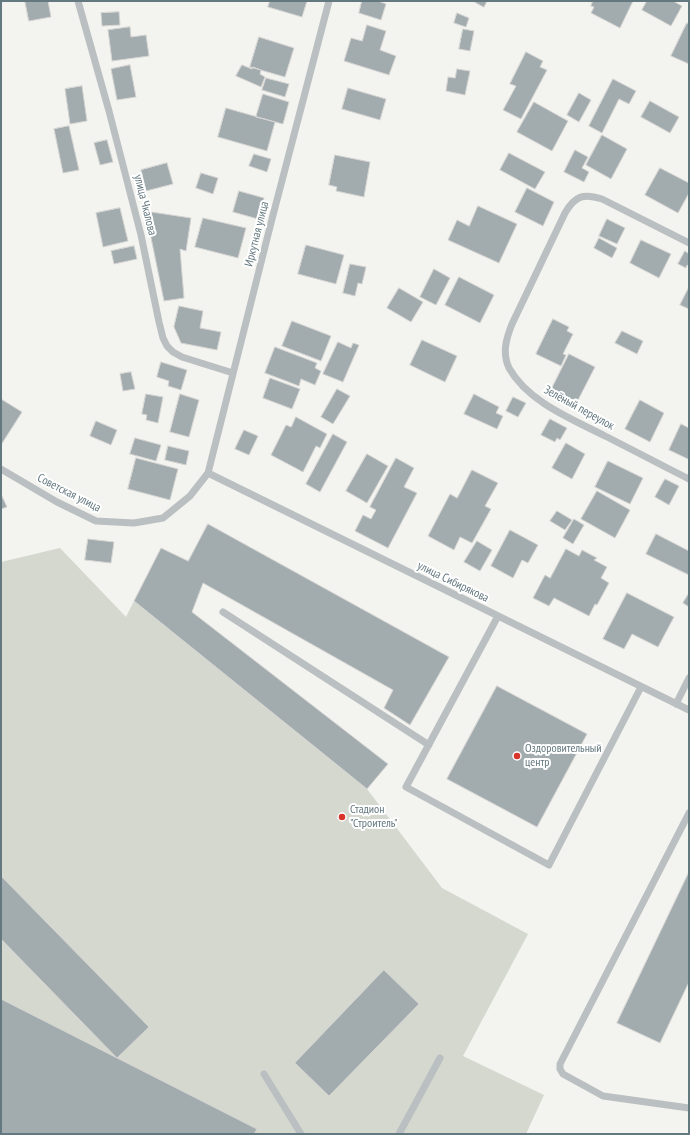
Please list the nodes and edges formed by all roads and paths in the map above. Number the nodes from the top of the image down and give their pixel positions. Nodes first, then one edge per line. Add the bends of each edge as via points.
1 (78, 1) edge
2 (329, 1) edge
3 (689, 243) edge
4 (233, 373) junction
5 (1, 469) edge
6 (208, 473) junction
7 (689, 479) edge
8 (223, 612) dead end
9 (498, 616) junction
10 (689, 678) edge
11 (641, 687) junction
12 (676, 704) junction
13 (689, 710) edge
14 (428, 745) junction
15 (689, 814) edge
16 (440, 1058) dead end
17 (264, 1074) dead end
18 (689, 1108) edge
19 (301, 1134) edge
20 (399, 1134) edge

1 - 4 street, улица Чкалова via 141,234 163,338 173,352 182,357
2 - 4 street, Иркутная улица
3 - 7 street, Зелёный переулок via 602,199 594,196 576,199 565,213 512,324 505,348 509,368 523,386 545,405
4 - 6 street, Иркутная улица
5 - 6 street, Советская улица via 57,502 96,521 134,523 163,518 190,496
6 - 9 street, улица Сибирякова
8 - 14 street
9 - 11 street, улица Сибирякова
9 - 14 street
10 - 12 street
11 - 12 street, улица Сибирякова
11 - 14 street via 550,865 406,787
12 - 13 street, улица Сибирякова
15 - 18 street via 560,1064 560,1069 563,1074 603,1096
16 - 20 street
17 - 19 street

